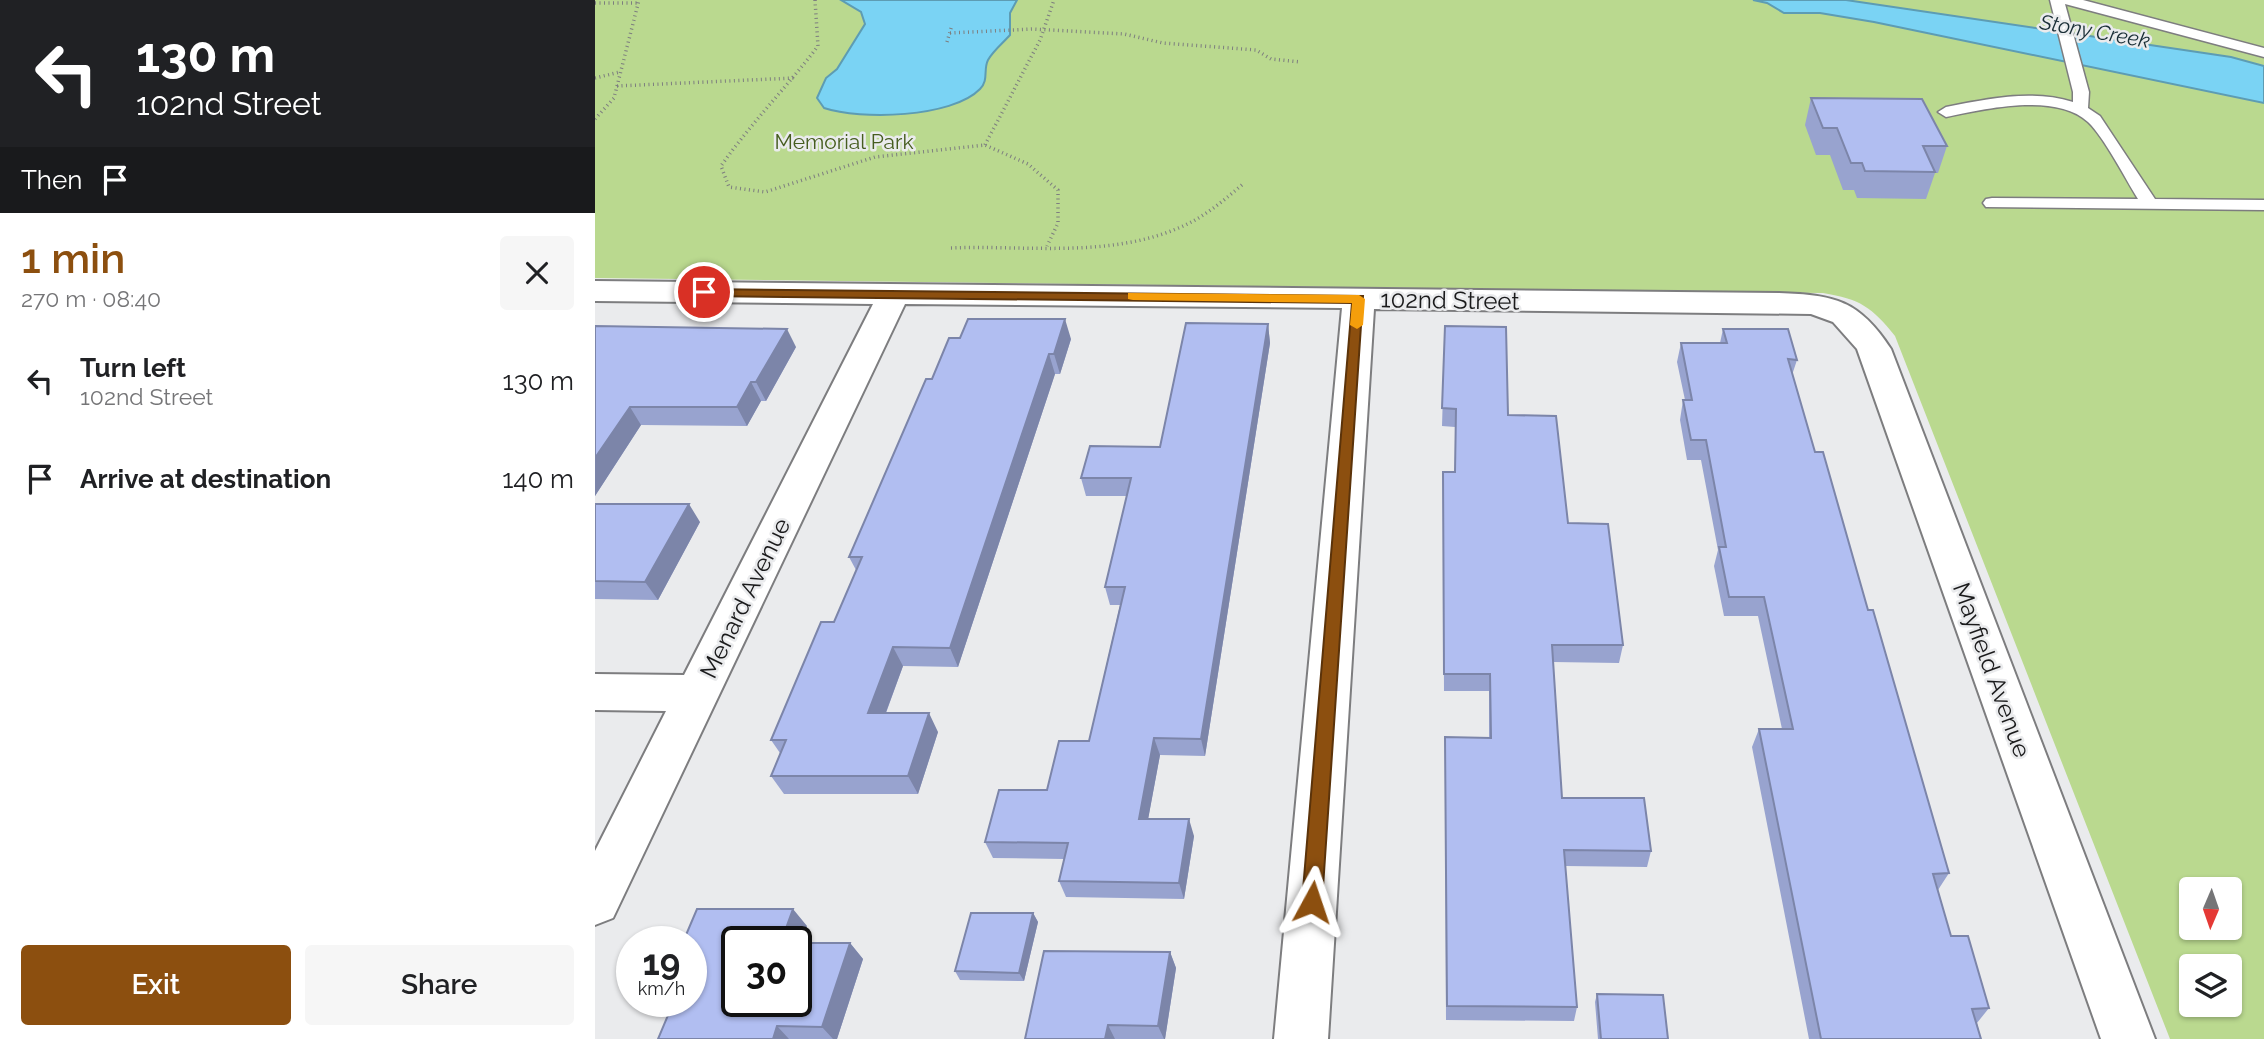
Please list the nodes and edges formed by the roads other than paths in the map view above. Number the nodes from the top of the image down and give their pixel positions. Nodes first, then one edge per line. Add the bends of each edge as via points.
1 (2061, 4) edge
2 (2264, 53) edge
3 (2080, 109) junction
4 (1946, 112) dead end
5 (1992, 203) dead end
6 (2150, 204) junction
7 (2264, 205) edge
8 (595, 291) edge
9 (894, 294) junction
10 (1359, 299) junction
11 (1842, 311) joint
12 (595, 692) edge
13 (698, 693) junction
14 (595, 902) edge
15 (1301, 1039) edge
16 (2128, 1039) edge

1 - 2 lane
1 - 3 lane via 2081,92
3 - 4 lane via 2011,101
3 - 6 lane via 2094,119
5 - 6 lane
6 - 7 lane
8 - 9 street, 102nd Street
9 - 10 street, 102nd Street
9 - 13 street, Menard Avenue
10 - 11 street, 102nd Street via 1779,303
10 - 15 street
11 - 16 street, Mayfield Avenue via 1860,326 1874,349
12 - 13 street
13 - 14 street, Menard Avenue

